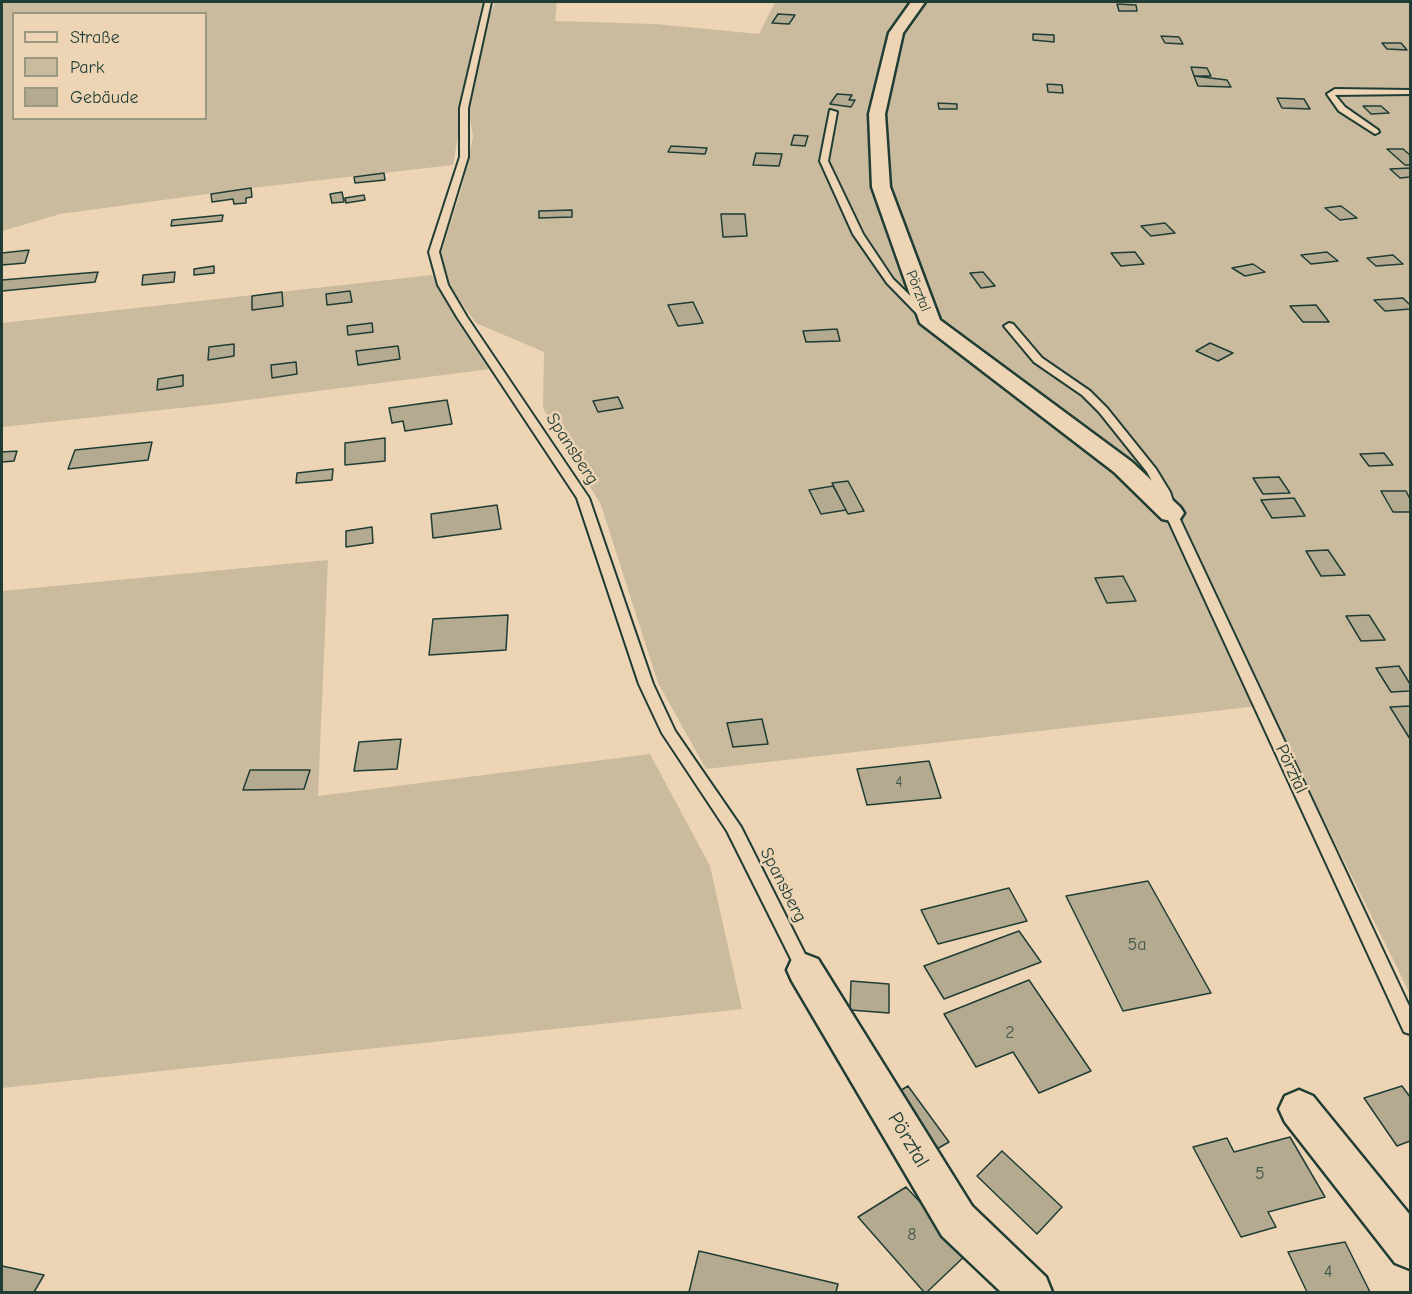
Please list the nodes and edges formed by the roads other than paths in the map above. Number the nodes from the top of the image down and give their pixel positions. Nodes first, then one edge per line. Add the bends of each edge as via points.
1 (488, 2) edge
2 (918, 2) edge
3 (1410, 92) edge
4 (833, 112) dead end
5 (1375, 132) dead end
6 (931, 323) junction
7 (1009, 326) dead end
8 (1171, 513) junction
9 (806, 970) joint
10 (1410, 1026) edge
11 (1299, 1109) dead end
12 (1410, 1248) edge
13 (1031, 1293) edge

1 - 9 lane, Spansberg via 464,108 464,158 434,252 443,285 583,498 646,684 669,733 733,827
2 - 6 street, Pörztal via 896,33 877,114 881,187
3 - 5 lane via 1331,94 1342,109
4 - 6 lane via 824,161 858,234 890,281
6 - 8 street, Pörztal via 1115,461
7 - 8 lane, Pörztal via 1038,360 1086,393 1103,410 1152,471
8 - 10 lane, Pörztal
9 - 13 street, Pörztal via 957,1221
11 - 12 street

